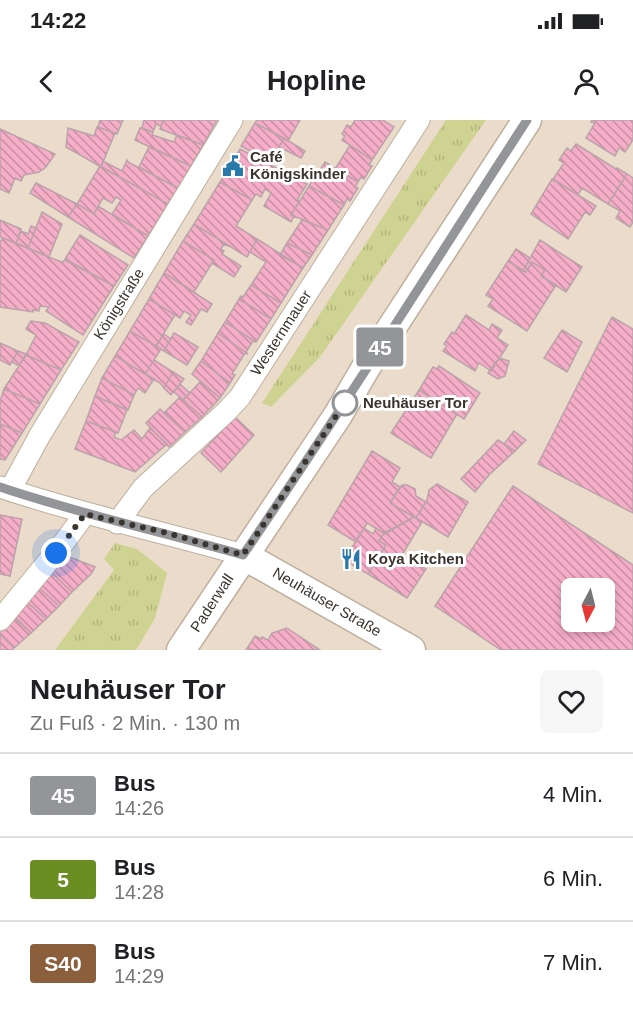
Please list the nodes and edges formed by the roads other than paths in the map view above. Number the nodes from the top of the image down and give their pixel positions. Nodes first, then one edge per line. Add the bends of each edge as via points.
1 (232, 120) edge
2 (419, 120) edge
3 (527, 120) edge
4 (5, 488) edge
5 (85, 514) junction
6 (117, 523) junction
7 (243, 555) junction
8 (0, 620) edge
9 (181, 650) edge
10 (411, 650) edge

1 - 4 street, Königstraße
2 - 6 street, Westernmauer via 240,396 143,488
3 - 7 main road, Paderwall via 338,415
4 - 5 street
5 - 6 street
5 - 8 street
6 - 7 street
7 - 9 main road, Paderwall
7 - 10 main road, Neuhäuser Straße

